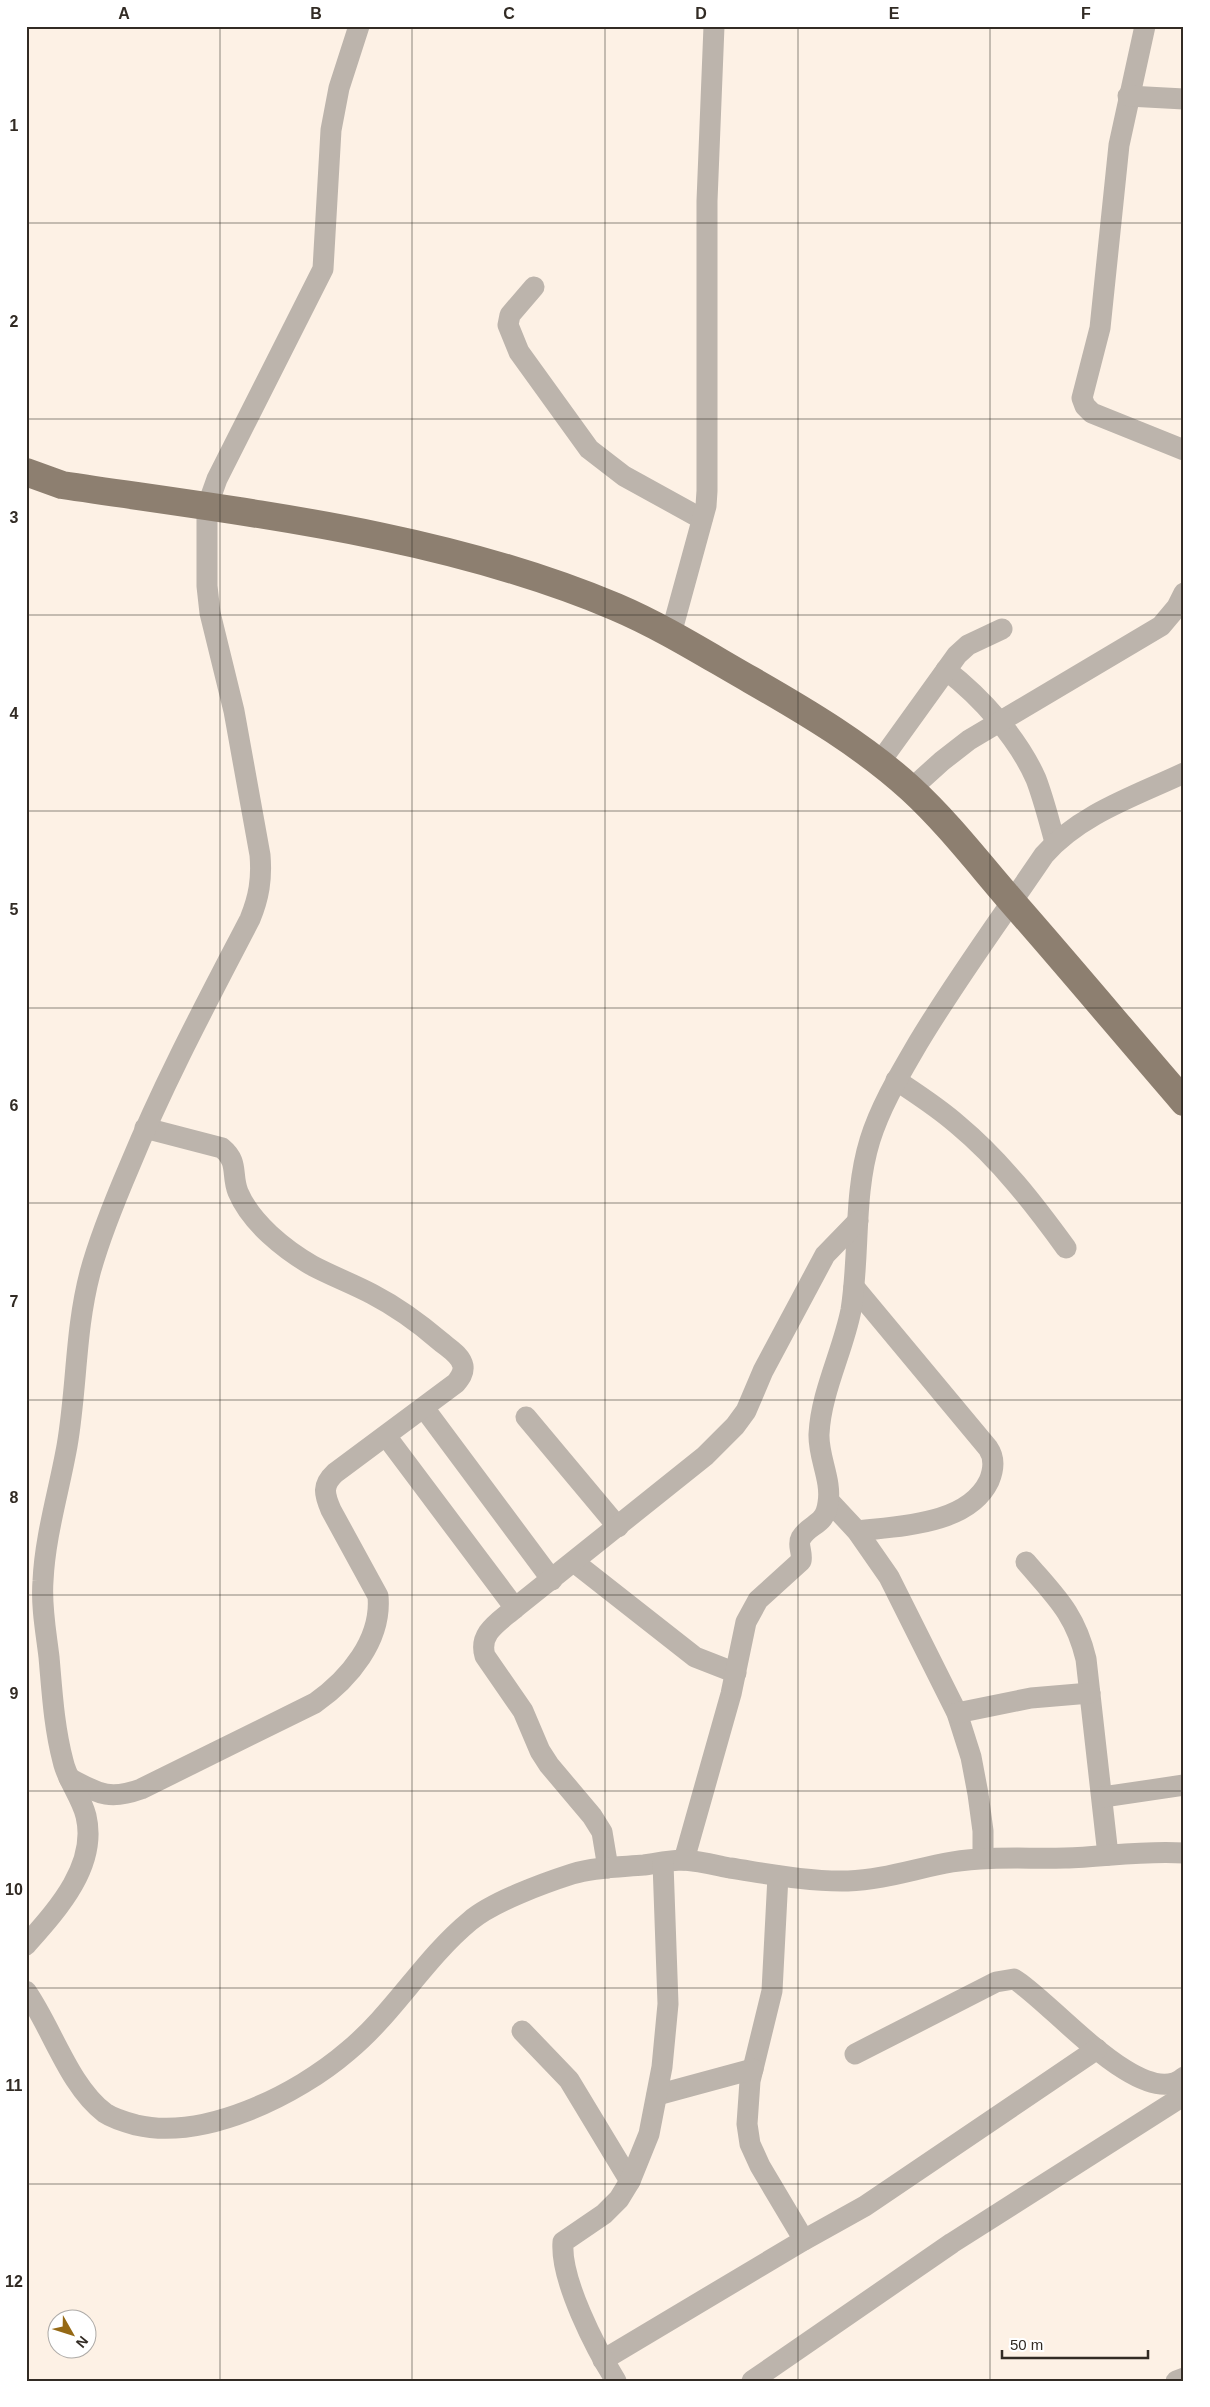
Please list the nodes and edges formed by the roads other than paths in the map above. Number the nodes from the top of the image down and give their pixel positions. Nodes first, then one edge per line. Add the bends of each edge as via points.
1 (359, 26) edge
2 (714, 26) edge
3 (1145, 26) edge
4 (1128, 96) junction
5 (1184, 99) edge
6 (534, 287) dead end
7 (1184, 450) edge
8 (26, 472) edge
9 (207, 507) junction
10 (702, 519) junction
11 (1184, 592) edge
12 (1002, 629) dead end
13 (671, 634) junction
14 (946, 670) junction
15 (999, 722) junction
16 (880, 762) junction
17 (1184, 773) edge
18 (911, 789) junction
19 (1055, 842) junction
20 (1012, 902) junction
21 (896, 1080) junction
22 (1184, 1102) edge
23 (145, 1128) junction
24 (858, 1221) junction
25 (1066, 1248) dead end
26 (854, 1287) junction
27 (424, 1408) junction
28 (526, 1417) dead end
29 (386, 1436) junction
30 (829, 1502) junction
31 (618, 1527) junction
32 (857, 1531) junction
33 (574, 1562) junction
34 (1026, 1562) dead end
35 (552, 1580) junction
36 (515, 1608) junction
37 (736, 1673) junction
38 (1090, 1693) junction
39 (957, 1714) junction
40 (69, 1778) junction
41 (1184, 1785) edge
42 (1103, 1797) junction
43 (1184, 1853) edge
44 (1108, 1855) junction
45 (983, 1858) junction
46 (674, 1862) junction
47 (608, 1868) junction
48 (778, 1876) junction
49 (26, 1945) edge
50 (26, 1991) edge
51 (522, 2031) dead end
52 (1097, 2048) junction
53 (855, 2054) dead end
54 (753, 2069) junction
55 (1179, 2091) edge
56 (657, 2095) junction
57 (630, 2181) junction
58 (804, 2240) junction
59 (603, 2360) junction
60 (1184, 2378) edge
61 (616, 2381) edge
62 (752, 2381) edge
63 (1176, 2381) edge

1 - 9 street via 339,88 331,130 323,269 217,479
2 - 10 street via 707,201 707,491
3 - 4 street
4 - 5 street
4 - 7 street via 1119,145 1100,328 1082,398 1092,413
6 - 10 street via 510,315 508,325 519,352 589,449 624,476
8 - 9 main road via 62,484
9 - 13 main road via 399,540 490,562 618,608
9 - 23 street via 210,613 234,711 262,875 259,897 250,919 169,1074
10 - 13 street
11 - 15 street via 1170,617 1147,636
12 - 14 street via 968,645
13 - 16 main road via 833,729
14 - 15 street via 977,696
14 - 16 street
15 - 18 street via 955,750
15 - 19 street via 1035,777
16 - 18 main road
17 - 19 street via 1087,819
18 - 20 main road via 968,849
19 - 20 street
20 - 21 street via 949,992
20 - 22 main road
21 - 24 street via 870,1140
21 - 25 street via 948,1116 976,1141 1038,1209
23 - 27 street via 222,1148 234,1162 238,1192 268,1232 314,1266 399,1309 460,1358 462,1375
23 - 40 street via 109,1215 90,1272 77,1340 67,1444 44,1567 44,1608 54,1704 63,1761
24 - 26 street
24 - 31 street via 825,1255 763,1371 746,1411 735,1426 706,1456
26 - 30 street via 819,1435
26 - 32 street via 993,1456 990,1478 983,1492 977,1500 955,1513 917,1523
27 - 29 street
27 - 35 street
28 - 31 street
29 - 36 street
29 - 40 street via 335,1472 324,1487 331,1510 378,1596 379,1610 374,1632 350,1673 315,1703 123,1796 95,1791
30 - 32 street
30 - 37 street via 823,1520 801,1537 801,1561 752,1609 744,1628
31 - 33 street
32 - 39 street via 889,1577
33 - 35 street
33 - 37 street via 696,1657
34 - 38 street via 1075,1623 1086,1659
35 - 36 street
36 - 47 street via 488,1631 482,1647 485,1656 523,1711 549,1765 602,1832
37 - 46 street
38 - 39 street via 1031,1698
38 - 42 street
39 - 45 street via 971,1757 978,1794
40 - 49 street via 86,1817 85,1850 68,1894
41 - 42 street
42 - 44 street
43 - 44 street
44 - 45 street
45 - 48 street via 870,1879 814,1880
46 - 47 street
46 - 48 street
46 - 56 street via 668,2004
47 - 50 street via 574,1873 486,1909 458,1932 387,2014 347,2053 266,2103 190,2128 147,2127 123,2122 98,2107 74,2075
48 - 54 street via 772,1991
51 - 57 street via 569,2080
52 - 53 street via 1020,1983 1005,1979
52 - 55 street via 1130,2073
52 - 58 street via 907,2180
54 - 56 street
54 - 58 street via 747,2102 750,2144
55 - 62 street
56 - 57 street via 649,2134
57 - 59 street via 604,2214 563,2242 562,2252 581,2315
58 - 59 street
59 - 61 street
60 - 63 street

